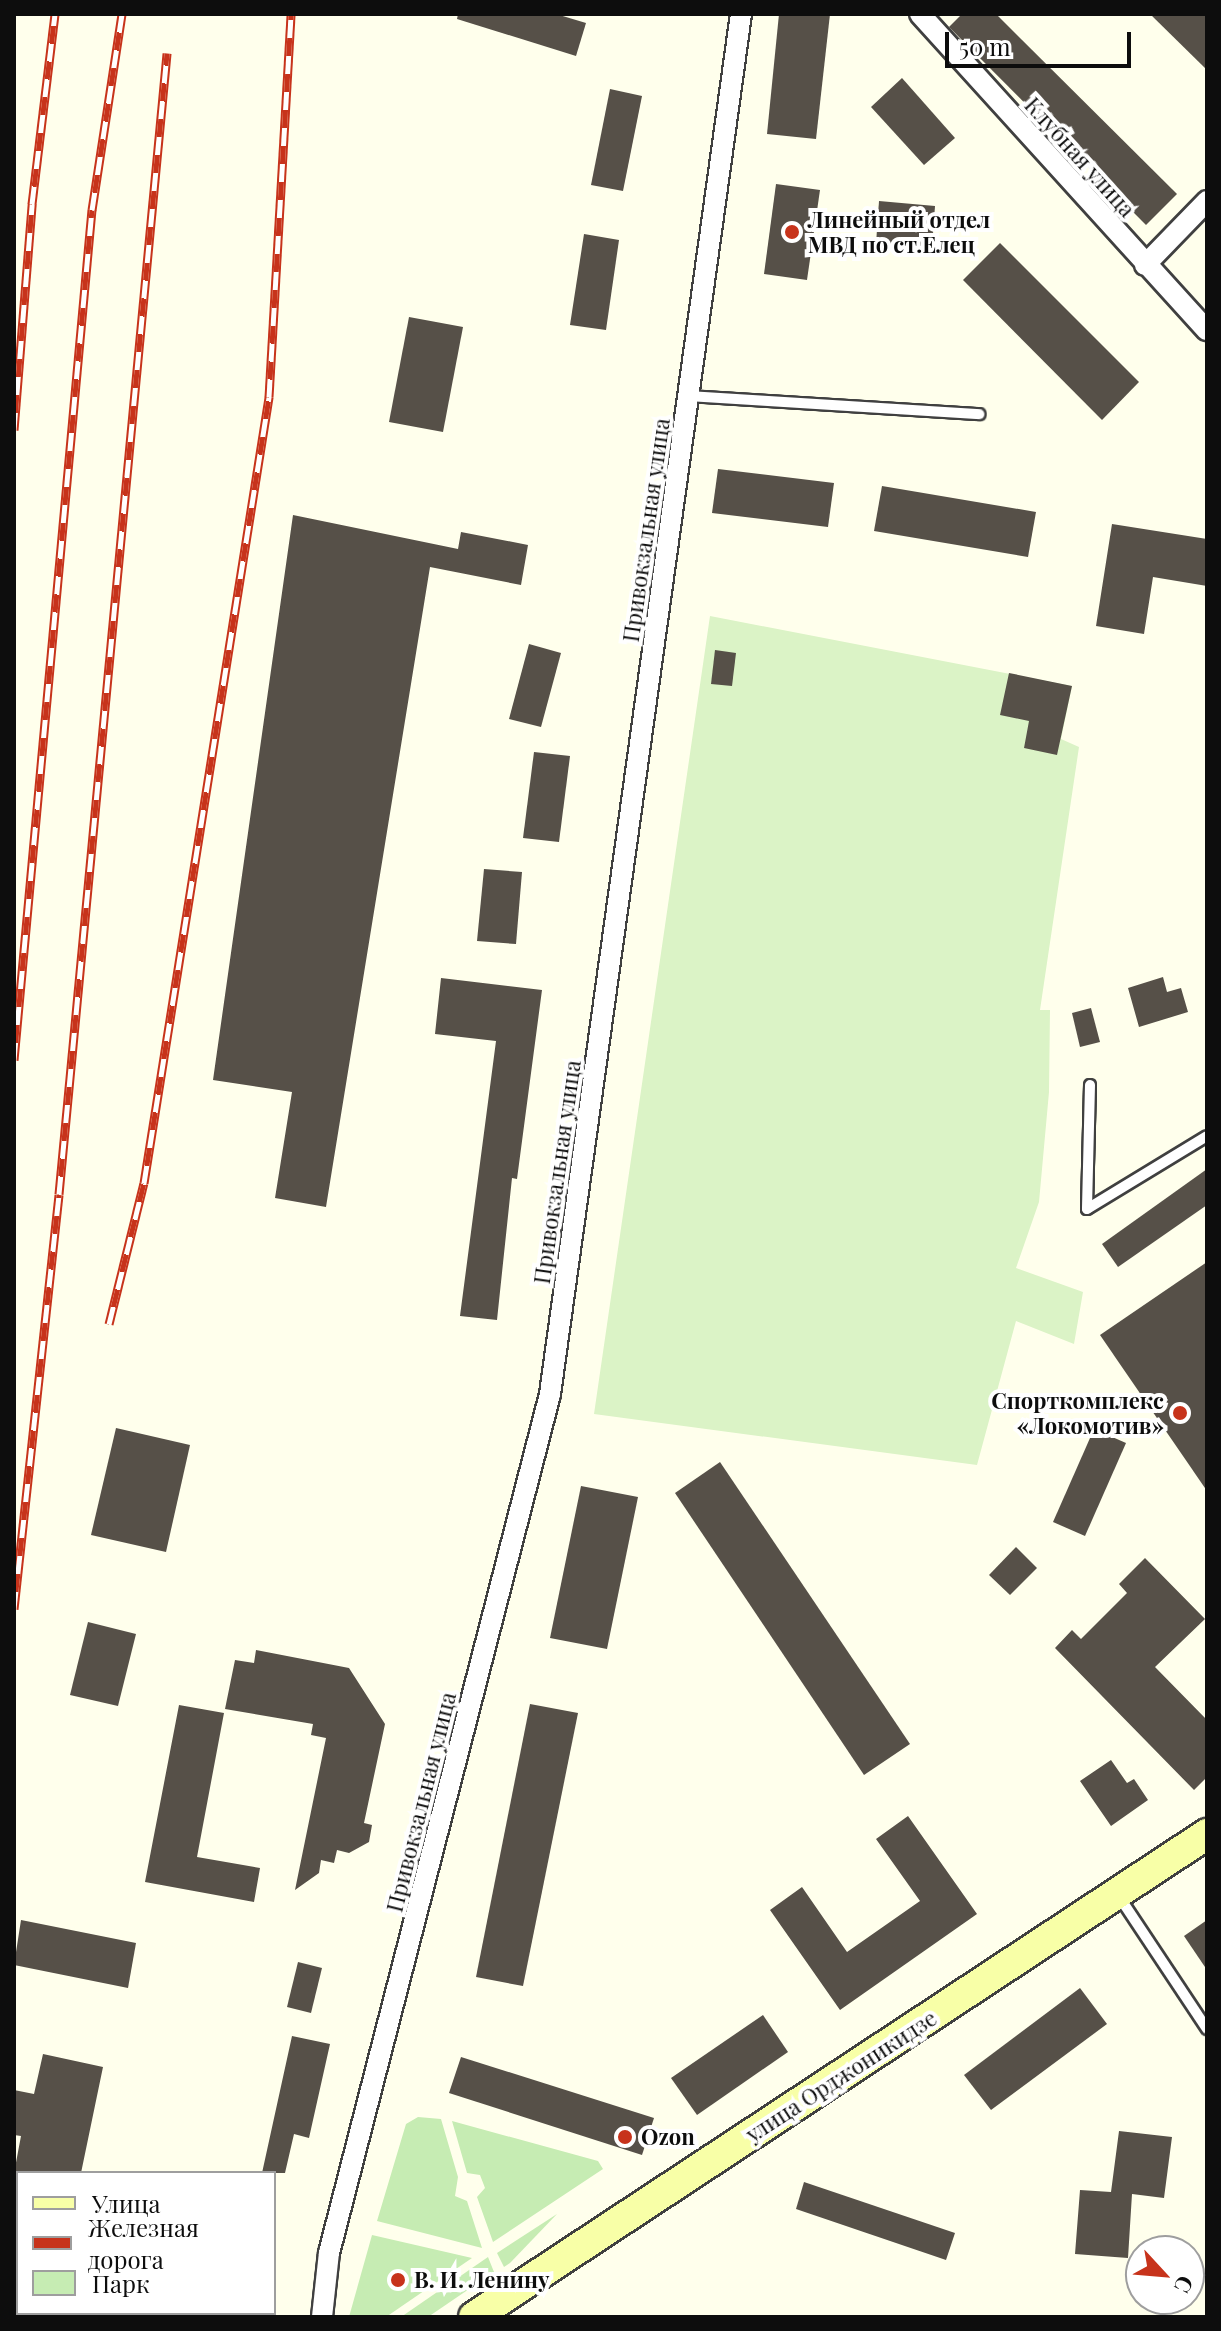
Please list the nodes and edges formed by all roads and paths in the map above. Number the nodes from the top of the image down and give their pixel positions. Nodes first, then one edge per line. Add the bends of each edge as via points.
1 (741, 14) edge
2 (920, 14) edge
3 (1207, 201) edge
4 (1145, 265) junction
5 (1207, 330) edge
6 (689, 396) junction
7 (979, 414) dead end
8 (1090, 1085) dead end
9 (1207, 1136) edge
10 (1207, 1834) edge
11 (1117, 1894) junction
12 (1207, 2029) edge
13 (322, 2317) edge
14 (474, 2317) edge

1 - 6 street, Привокзальная улица
2 - 4 street, Клубная улица
3 - 4 street
4 - 5 street, Клубная улица
6 - 7 lane
6 - 13 street, Привокзальная улица via 550,1394 333,2237
8 - 9 lane via 1087,1209
10 - 11 street, улица Орджоникидзе
11 - 12 lane
11 - 14 street, улица Орджоникидзе

